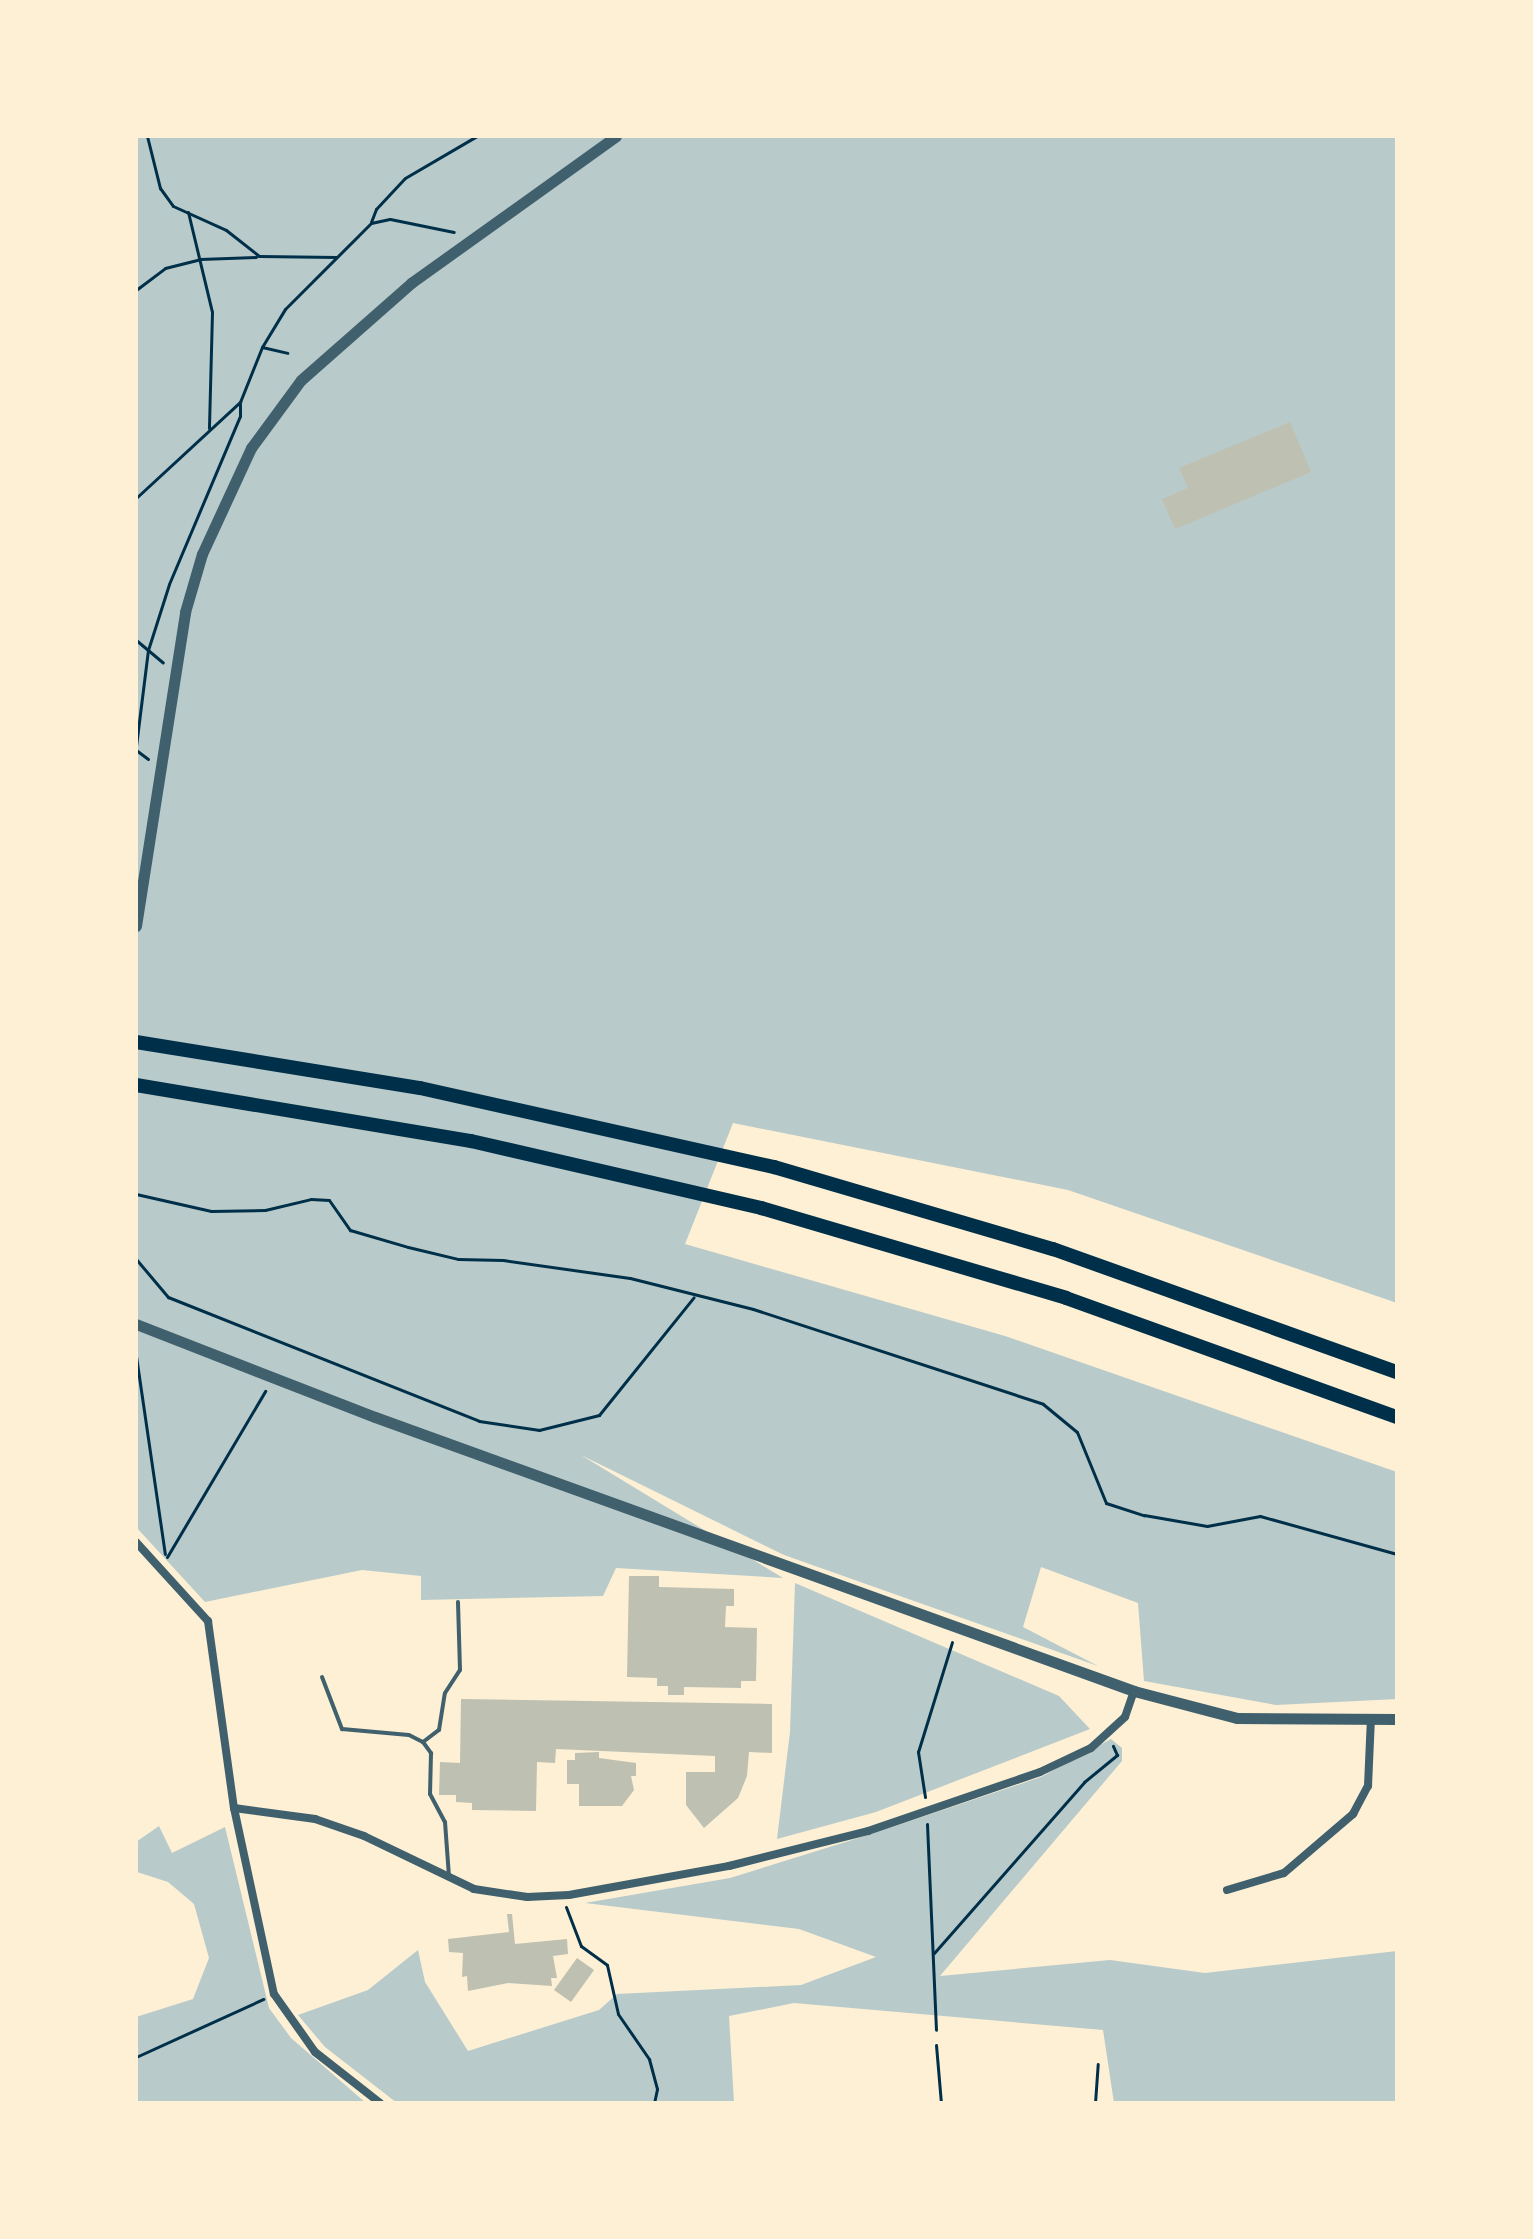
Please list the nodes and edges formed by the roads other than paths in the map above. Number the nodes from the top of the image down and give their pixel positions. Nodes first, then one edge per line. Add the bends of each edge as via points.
1 (616, 136) edge
2 (136, 926) edge
3 (136, 1042) edge
4 (136, 1085) edge
5 (136, 1324) edge
6 (1397, 1372) edge
7 (1397, 1417) edge
8 (136, 1542) edge
9 (458, 1602) dead end
10 (322, 1677) dead end
11 (1134, 1691) junction
12 (1371, 1718) junction
13 (1397, 1719) edge
14 (423, 1742) junction
15 (234, 1808) junction
16 (449, 1879) junction
17 (1227, 1890) dead end
18 (380, 2103) edge

1 - 2 street via 411,283 301,380 251,448 202,554 172,670
3 - 6 highway via 420,1088 774,1167 1068,1254
4 - 7 highway via 471,1141 761,1208 1066,1298
5 - 11 street via 375,1417
8 - 15 street via 208,1621
9 - 14 lane via 460,1670 445,1693 439,1730
10 - 14 lane via 342,1729 409,1735
11 - 12 street via 1237,1718
11 - 16 street via 1124,1718 1091,1748 1040,1772 868,1831 729,1866 564,1896 527,1897
12 - 13 street
12 - 17 street via 1368,1786 1356,1811 1284,1873
14 - 16 lane via 431,1753 430,1794 450,1845
15 - 16 street via 315,1819 364,1836
15 - 18 street via 274,1994 315,2052

